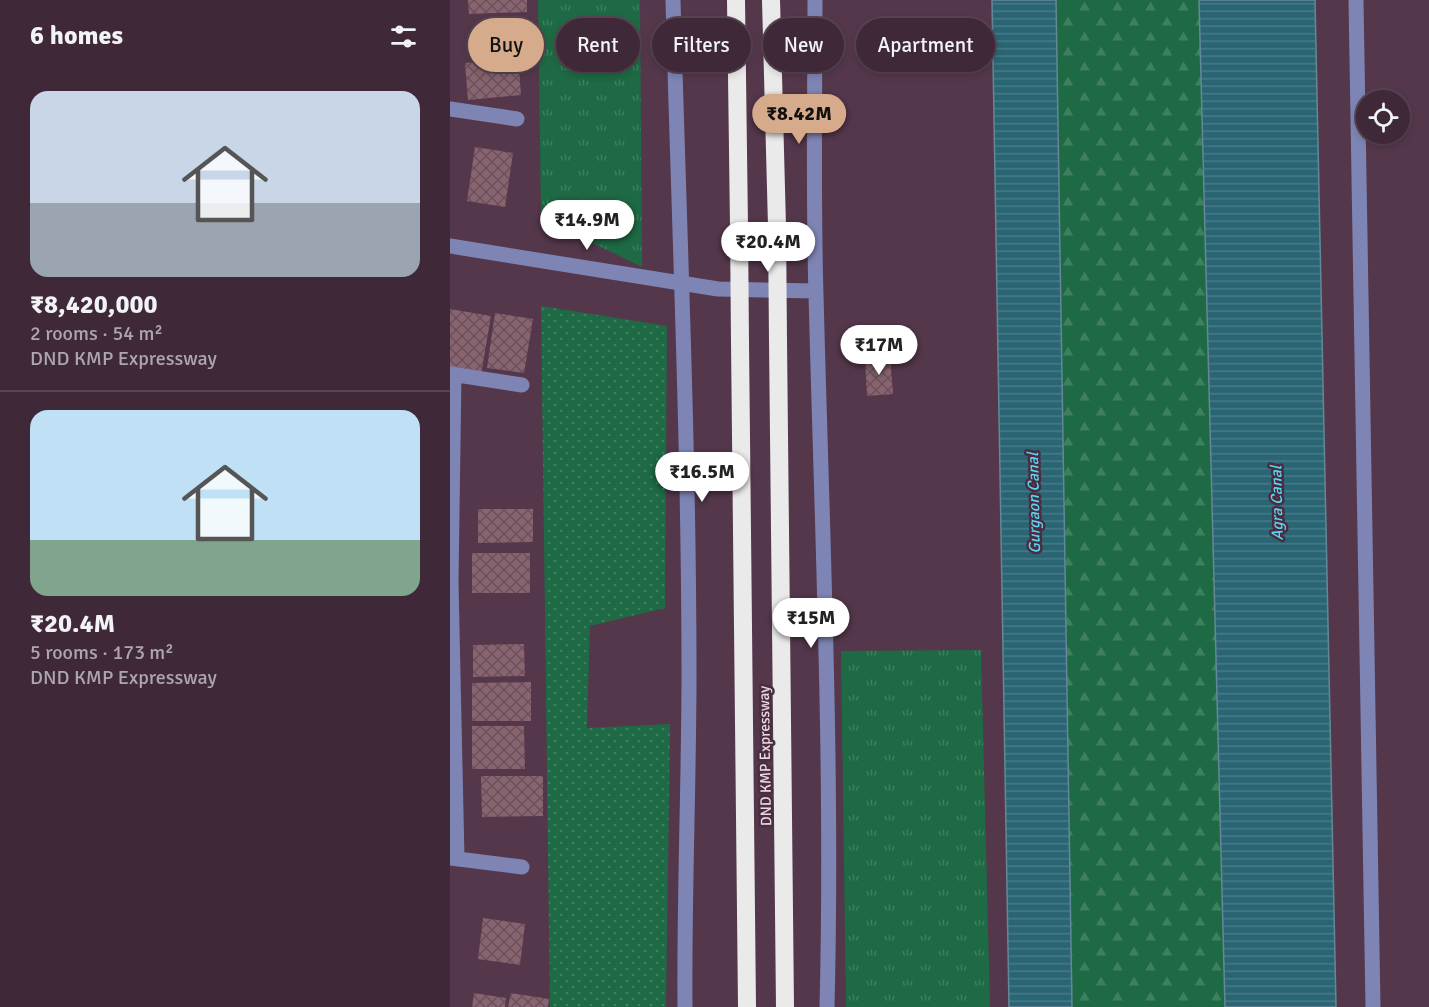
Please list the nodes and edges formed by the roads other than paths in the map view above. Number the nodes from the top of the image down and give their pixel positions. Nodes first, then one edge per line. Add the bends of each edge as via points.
1 (673, 0) edge
2 (736, 0) edge
3 (771, 0) edge
4 (815, 0) edge
5 (1356, 0) edge
6 (450, 109) edge
7 (517, 118) dead end
8 (450, 246) edge
9 (679, 283) junction
10 (816, 291) junction
11 (452, 374) edge
12 (522, 385) dead end
13 (450, 582) edge
14 (454, 858) edge
15 (522, 867) dead end
16 (685, 1007) edge
17 (747, 1007) edge
18 (785, 1007) edge
19 (827, 1007) edge
20 (1373, 1007) edge

1 - 9 street
2 - 17 highway, DND KMP Expressway, bridge
3 - 18 highway, DND KMP Expressway, bridge
4 - 10 street
5 - 20 street
6 - 7 street
8 - 9 street
9 - 10 street via 718,289
9 - 16 street via 689,674
10 - 19 street via 827,630
11 - 12 street
11 - 13 street
13 - 14 street
14 - 15 street

